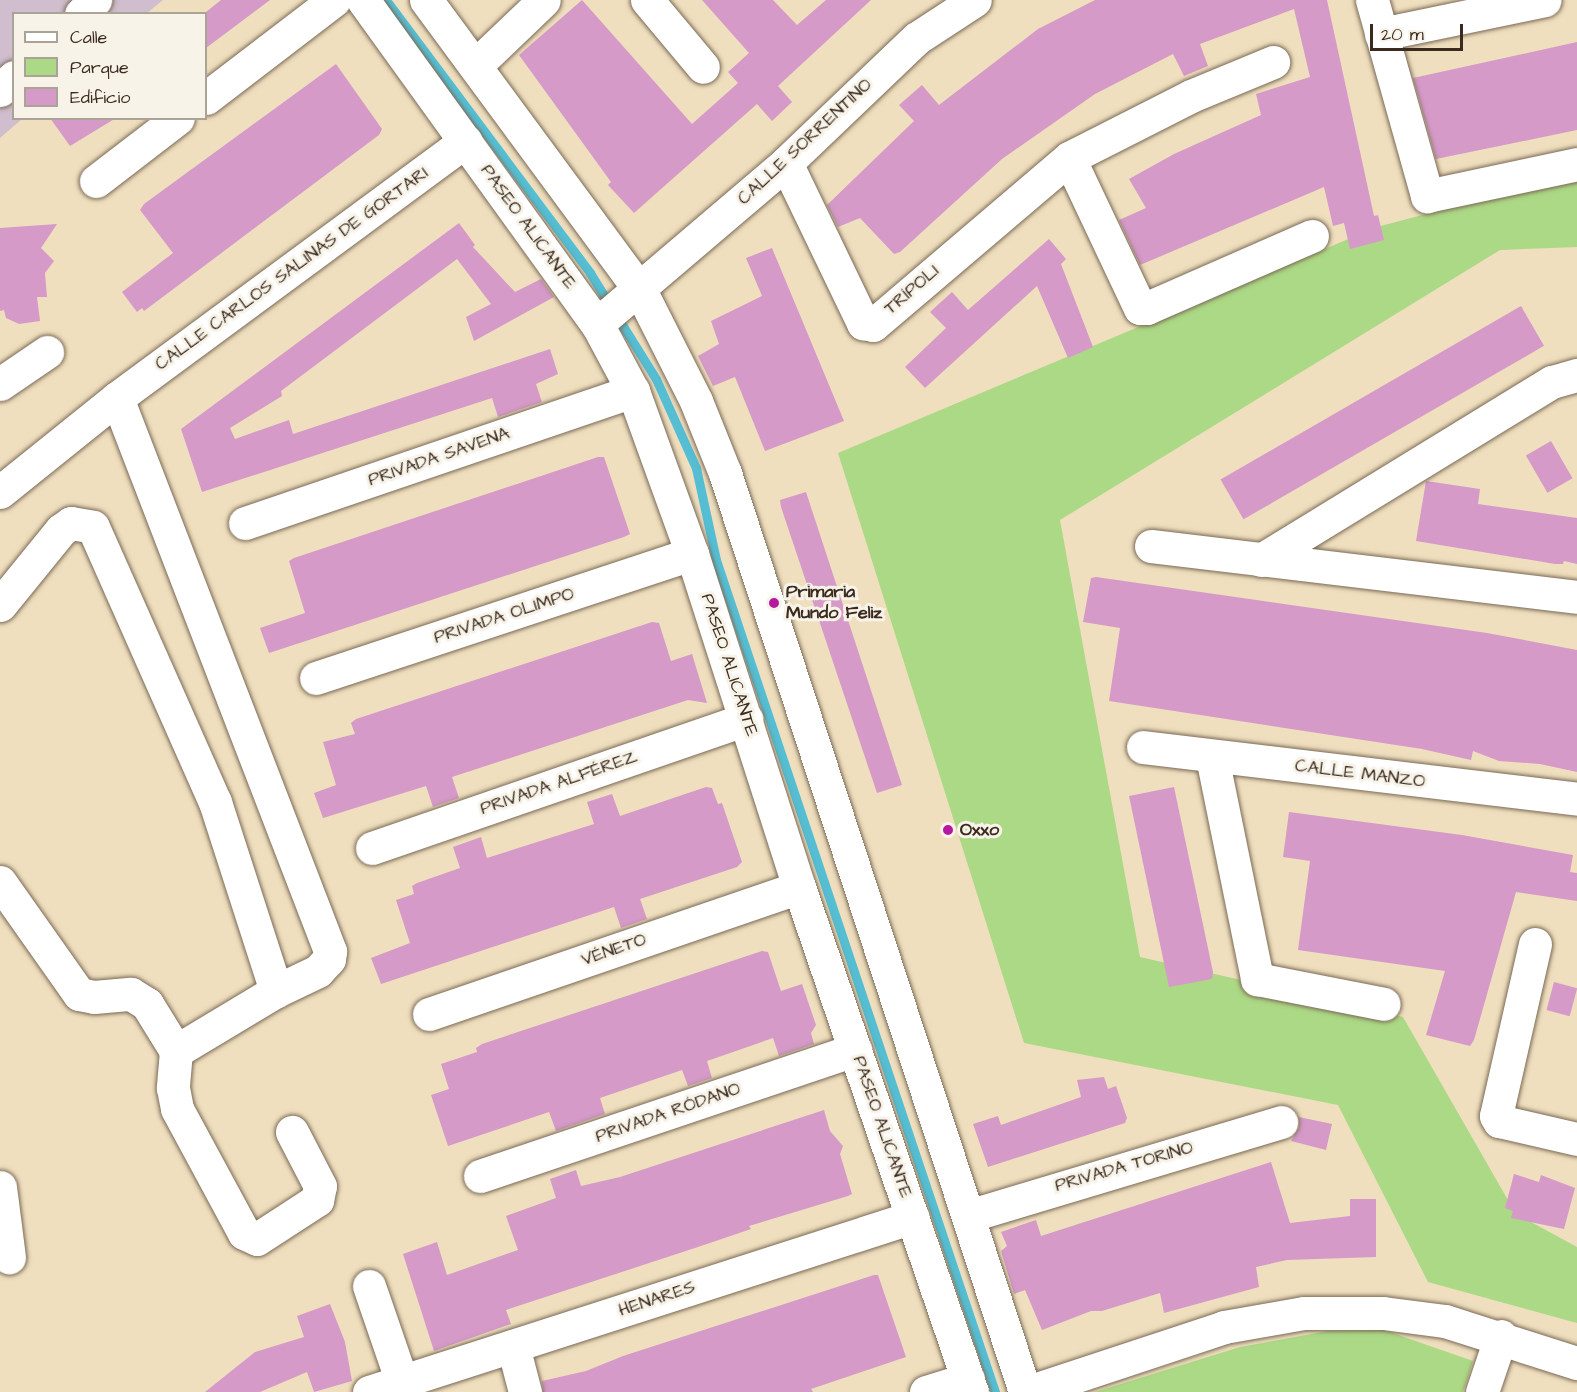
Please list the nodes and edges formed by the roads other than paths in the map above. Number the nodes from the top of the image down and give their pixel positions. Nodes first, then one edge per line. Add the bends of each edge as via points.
1 (95, 0) edge
2 (334, 0) edge
3 (363, 0) edge
4 (426, 0) edge
5 (544, 0) edge
6 (647, 0) edge
7 (975, 0) edge
8 (1372, 0) edge
9 (1545, 0) edge
10 (83, 12) edge
11 (1381, 34) junction
12 (1273, 62) dead end
13 (475, 66) junction
14 (703, 67) dead end
15 (12, 79) edge
16 (0, 90) edge
17 (207, 97) edge
18 (175, 120) edge
19 (466, 141) junction
20 (1069, 158) junction
21 (786, 163) junction
22 (1577, 164) edge
23 (96, 181) dead end
24 (1312, 236) dead end
25 (640, 290) junction
26 (597, 324) junction
27 (47, 352) dead end
28 (1577, 375) edge
29 (0, 384) edge
30 (633, 391) junction
31 (117, 398) junction
32 (0, 492) edge
33 (245, 523) dead end
34 (1151, 546) dead end
35 (692, 554) junction
36 (1261, 560) junction
37 (1577, 597) edge
38 (0, 605) edge
39 (316, 678) dead end
40 (747, 719) junction
41 (1143, 747) dead end
42 (1212, 757) junction
43 (1577, 799) edge
44 (372, 848) dead end
45 (0, 882) edge
46 (799, 887) junction
47 (1535, 944) dead end
48 (276, 991) junction
49 (1384, 1004) dead end
50 (429, 1014) dead end
51 (855, 1050) junction
52 (176, 1051) junction
53 (1281, 1122) dead end
54 (292, 1132) dead end
55 (1577, 1139) edge
56 (480, 1176) dead end
57 (0, 1187) edge
58 (968, 1216) junction
59 (913, 1217) junction
60 (9, 1257) dead end
61 (369, 1286) dead end
62 (1501, 1336) junction
63 (513, 1346) junction
64 (1577, 1363) edge
65 (402, 1382) junction
66 (970, 1385) edge
67 (369, 1392) edge
68 (525, 1392) edge
69 (926, 1392) edge
70 (1026, 1392) edge
71 (1482, 1392) edge

1 - 10 street
2 - 17 street
3 - 19 street, PASEO ALICANTE
4 - 13 street
5 - 13 street
6 - 14 street
7 - 21 street, CALLE SORRENTINO via 917,38
8 - 11 street
9 - 11 street
11 - 22 street via 1427,196
12 - 20 street, TRÍPOLI via 1191,96
13 - 25 street
15 - 16 street
18 - 23 street
19 - 26 street, PASEO ALICANTE
19 - 31 street, CALLE CARLOS SALINAS DE GORTARI
20 - 21 street, TRÍPOLI via 867,326
20 - 24 street via 1140,308
21 - 25 street, CALLE SORRENTINO
25 - 26 street, CALLE SORRENTINO
25 - 58 street via 696,401 725,473
26 - 30 street, PASEO ALICANTE
27 - 29 street
28 - 36 street via 1552,382
30 - 33 street, PRIVADA SAVENA
30 - 35 street, PASEO ALICANTE
31 - 32 street, CALLE CARLOS SALINAS DE GORTARI
31 - 48 street via 329,942 325,966
34 - 36 street
35 - 39 street, PRIVADA OLIMPO
35 - 40 street, PASEO ALICANTE
36 - 37 street
38 - 48 street via 61,530 71,523 93,527 215,802
40 - 44 street, PRIVADA ALFÉREZ
40 - 46 street, PASEO ALICANTE
41 - 42 street, CALLE MANZO
42 - 43 street, CALLE MANZO
42 - 49 street via 1257,979
45 - 52 street via 74,989 86,997 138,996
46 - 50 street, VÉNETO
46 - 51 street, PASEO ALICANTE
47 - 55 street via 1496,1116 1500,1121
48 - 52 street
51 - 56 street, PRIVADA RÓDANO
51 - 59 street, PASEO ALICANTE
52 - 54 street via 173,1088 177,1109 244,1233 257,1239 317,1200 320,1186
53 - 58 street, PRIVADA TORINO
57 - 60 street
58 - 70 street
59 - 63 street, HENARES
59 - 66 street, PASEO ALICANTE
61 - 65 street
62 - 64 street
62 - 70 street via 1445,1321 1383,1313 1304,1312 1224,1327
62 - 71 street
63 - 65 street, HENARES
63 - 68 street
65 - 67 street, HENARES
66 - 69 street

